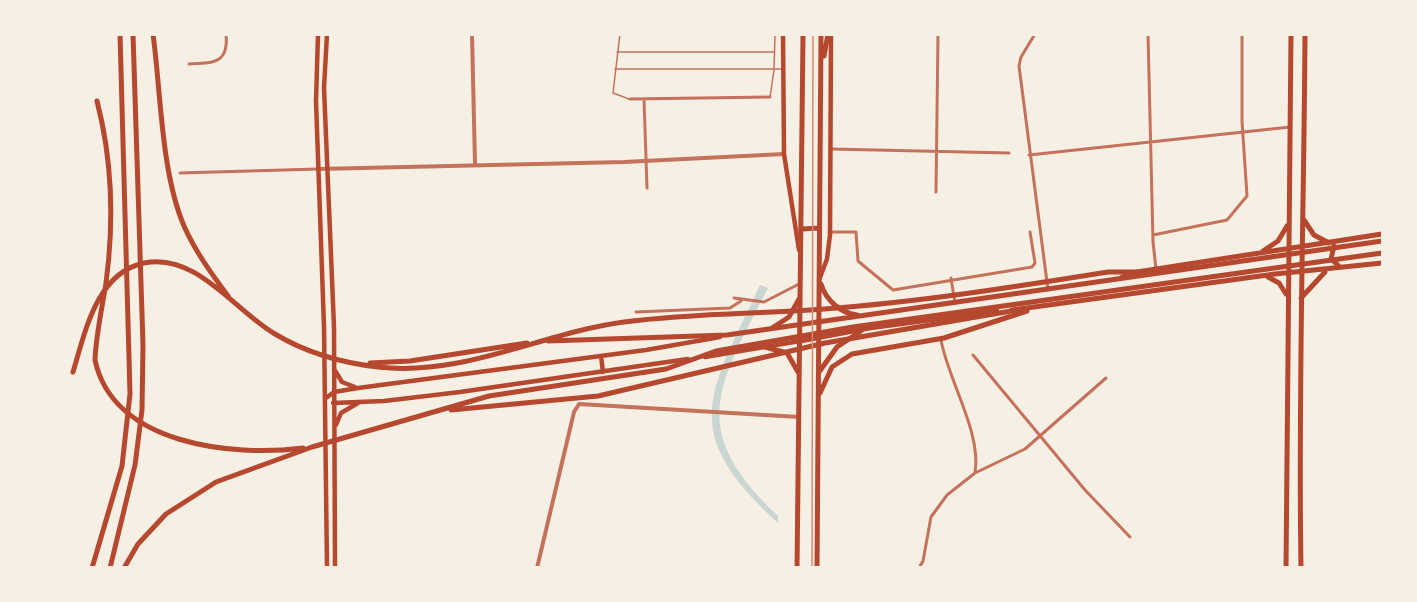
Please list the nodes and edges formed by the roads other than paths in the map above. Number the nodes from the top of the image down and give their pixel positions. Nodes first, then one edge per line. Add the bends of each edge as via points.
1 (120, 34) edge
2 (133, 34) edge
3 (153, 34) edge
4 (226, 34) edge
5 (318, 34) edge
6 (327, 34) edge
7 (472, 34) edge
8 (620, 34) edge
9 (775, 34) edge
10 (783, 34) edge
11 (803, 34) edge
12 (821, 34) edge
13 (829, 34) edge
14 (938, 34) edge
15 (1035, 34) edge
16 (1148, 34) edge
17 (1242, 34) edge
18 (1291, 34) edge
19 (1305, 34) edge
20 (617, 52) junction
21 (774, 52) junction
22 (189, 64) dead end
23 (615, 69) junction
24 (783, 69) junction
25 (774, 70) junction
26 (821, 72) junction
27 (770, 98) joint
28 (630, 99) joint
29 (644, 99) junction
30 (97, 101) dead end
31 (1291, 127) junction
32 (1243, 131) junction
33 (1150, 141) junction
34 (831, 149) junction
35 (936, 152) junction
36 (1009, 153) dead end
37 (784, 154) junction
38 (1029, 155) junction
39 (645, 161) junction
40 (475, 164) junction
41 (328, 169) junction
42 (318, 170) junction
43 (180, 173) dead end
44 (647, 188) dead end
45 (936, 192) dead end
46 (1303, 216) junction
47 (1289, 222) junction
48 (819, 228) junction
49 (802, 229) junction
50 (830, 232) junction
51 (1030, 232) dead end
52 (1383, 234) edge
53 (1153, 235) junction
54 (1383, 241) edge
55 (1340, 242) junction
56 (1331, 244) junction
57 (1302, 247) junction
58 (1288, 249) junction
59 (1259, 253) junction
60 (1383, 253) edge
61 (800, 256) junction
62 (1383, 263) edge
63 (1342, 267) junction
64 (1156, 269) junction
65 (1329, 269) junction
66 (1137, 272) junction
67 (1288, 273) junction
68 (1300, 273) junction
69 (1264, 276) junction
70 (819, 280) junction
71 (951, 280) junction
72 (801, 283) junction
73 (1057, 290) junction
74 (801, 291) junction
75 (1046, 292) junction
76 (734, 298) dead end
77 (1287, 298) junction
78 (741, 301) junction
79 (1300, 302) junction
80 (955, 303) junction
81 (1058, 303) junction
82 (235, 305) junction
83 (1045, 306) junction
84 (1017, 310) junction
85 (636, 312) dead end
86 (859, 316) junction
87 (818, 322) junction
88 (800, 325) junction
89 (868, 328) junction
90 (761, 331) junction
91 (728, 335) junction
92 (818, 338) junction
93 (940, 338) junction
94 (800, 341) junction
95 (765, 347) junction
96 (718, 353) junction
97 (974, 355) dead end
98 (601, 356) junction
99 (339, 358) junction
100 (333, 366) junction
101 (73, 372) dead end
102 (603, 372) junction
103 (800, 376) junction
104 (1106, 378) dead end
105 (818, 379) junction
106 (358, 388) junction
107 (334, 392) junction
108 (326, 399) junction
109 (334, 403) junction
110 (358, 403) junction
111 (818, 403) junction
112 (432, 413) junction
113 (799, 417) junction
114 (335, 431) junction
115 (1040, 436) junction
116 (312, 447) junction
117 (975, 473) junction
118 (1130, 537) dead end
119 (818, 565) edge
120 (92, 567) edge
121 (110, 567) edge
122 (124, 567) edge
123 (327, 567) edge
124 (335, 567) edge
125 (537, 567) edge
126 (796, 567) edge
127 (919, 567) edge
128 (1286, 567) edge
129 (1301, 567) edge

1 - 120 main road via 130,376 127,431 117,484
2 - 121 main road via 143,345 141,428
3 - 82 main road via 169,174 181,219 200,256
4 - 22 street via 227,48 220,60
5 - 42 main road
6 - 41 main road via 324,80
7 - 40 street
8 - 20 lane
9 - 21 lane
10 - 24 main road
11 - 49 main road
12 - 26 main road
13 - 26 main road
13 - 34 main road
14 - 35 street
15 - 38 street via 1019,63
16 - 33 street
17 - 32 street
18 - 31 main road
19 - 46 main road
20 - 21 lane
20 - 23 lane
21 - 25 lane
23 - 25 lane
23 - 28 lane via 614,95
24 - 25 lane
24 - 37 main road
25 - 27 lane
26 - 48 main road
27 - 29 street
28 - 29 street
29 - 39 street
30 - 116 main road via 108,152 110,218 95,360 107,389 136,417 168,436 248,452
31 - 32 street
31 - 47 main road
32 - 33 street
32 - 53 street via 1248,190 1231,217
33 - 38 street
33 - 53 street
34 - 35 street
34 - 50 main road
35 - 36 street
35 - 45 street
37 - 39 street
37 - 61 main road
38 - 75 street
39 - 40 street
39 - 44 street
40 - 41 street
41 - 42 street
41 - 100 main road
42 - 43 street
42 - 108 main road
46 - 56 main road via 1314,235
46 - 57 main road
47 - 58 main road
47 - 59 main road via 1278,241
48 - 49 main road
48 - 70 main road
49 - 61 main road
50 - 70 main road via 827,259
50 - 71 street via 856,232 858,261 890,289
51 - 71 street via 1035,263 1032,267
52 - 55 main road
53 - 64 street
54 - 91 main road
55 - 56 main road
55 - 63 main road via 1332,248 1330,257
56 - 57 main road
57 - 58 main road
57 - 68 main road
58 - 59 main road
58 - 67 main road
59 - 64 main road
59 - 69 main road via 1270,263
60 - 96 main road via 853,327
61 - 72 main road
62 - 63 main road
63 - 65 main road
64 - 66 main road
65 - 68 main road
65 - 79 main road via 1306,289
66 - 73 main road
66 - 99 main road via 1108,272 825,309 624,322 438,367 378,367
67 - 68 main road
67 - 69 main road
67 - 77 main road
68 - 79 main road
69 - 77 main road via 1279,283
69 - 81 main road
70 - 86 main road via 833,304
70 - 87 main road
71 - 80 street
72 - 74 main road
72 - 78 street via 764,302
73 - 75 main road
73 - 81 main road
74 - 88 main road
74 - 90 main road via 789,317
75 - 80 main road
75 - 83 main road
76 - 78 street
77 - 128 main road
78 - 85 street via 730,308
79 - 129 main road
80 - 86 main road
81 - 83 main road
82 - 99 main road via 283,338 313,352
82 - 101 main road via 201,276 178,265 153,261 130,267 105,289 95,305
83 - 84 main road
83 - 93 main road
84 - 89 main road
84 - 112 main road via 825,344 598,396
86 - 87 main road
87 - 88 main road
87 - 92 main road
88 - 90 main road
88 - 94 main road
89 - 92 main road
89 - 105 main road via 837,347 822,364
90 - 91 main road
91 - 98 main road
91 - 99 main road via 517,343 387,364
92 - 94 main road
92 - 105 main road
93 - 111 main road via 843,358 827,375
93 - 117 street via 976,450
94 - 95 main road
94 - 103 main road
95 - 96 main road
95 - 103 main road via 787,353
96 - 102 main road
96 - 112 main road via 666,369 511,392
97 - 115 street
98 - 102 main road
98 - 106 main road
100 - 106 main road via 342,382
100 - 107 main road
102 - 110 main road
103 - 113 main road
104 - 115 street
105 - 111 main road
106 - 107 main road
107 - 108 main road
107 - 109 main road
108 - 109 main road
108 - 123 main road
109 - 110 main road
109 - 114 main road
110 - 114 main road via 341,413
111 - 119 main road
112 - 116 main road
113 - 125 street via 598,403 577,406
113 - 126 main road
114 - 124 main road
115 - 117 street via 1017,453
115 - 118 street
116 - 122 main road via 216,482 187,499 152,529
117 - 127 street via 937,506 927,529

